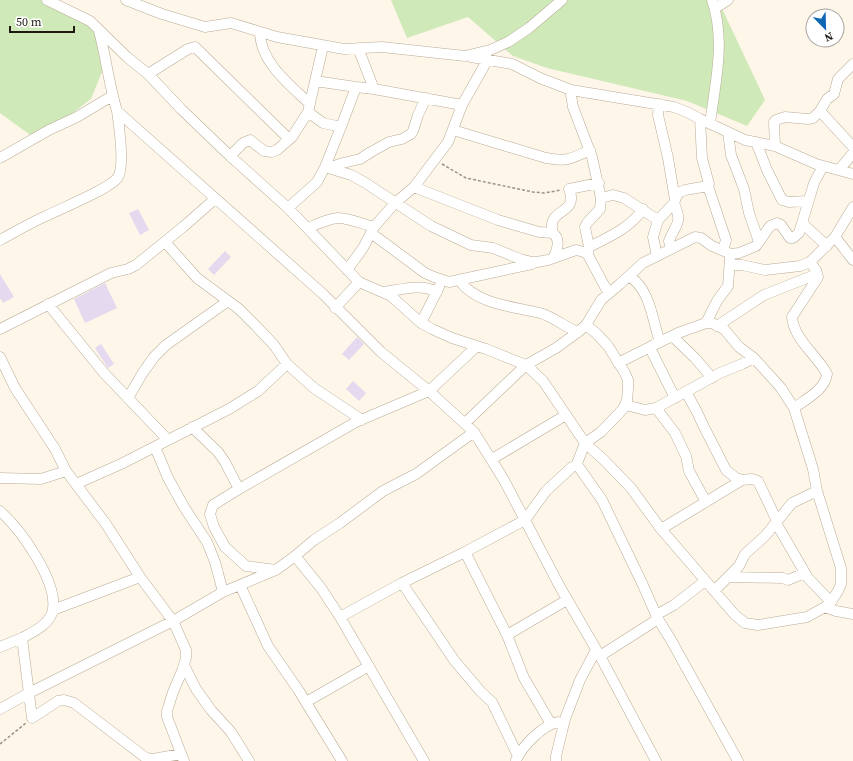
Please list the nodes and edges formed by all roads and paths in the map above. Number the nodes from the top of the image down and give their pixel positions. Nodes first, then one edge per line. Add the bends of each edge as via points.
1 (47, 0) edge
2 (126, 0) edge
3 (562, 0) edge
4 (728, 0) edge
5 (713, 4) edge
6 (99, 31) junction
7 (260, 32) junction
8 (323, 46) junction
9 (358, 48) junction
10 (465, 56) junction
11 (488, 60) junction
12 (853, 64) edge
13 (148, 74) junction
14 (315, 80) junction
15 (356, 87) junction
16 (374, 89) junction
17 (571, 90) junction
18 (112, 96) junction
19 (426, 98) junction
20 (660, 104) junction
21 (462, 105) junction
22 (309, 108) junction
23 (117, 111) junction
24 (820, 111) junction
25 (700, 119) junction
26 (710, 124) junction
27 (341, 127) junction
28 (453, 130) junction
29 (728, 132) junction
30 (289, 139) junction
31 (756, 142) junction
32 (775, 146) junction
33 (853, 147) edge
34 (590, 150) junction
35 (853, 153) edge
36 (230, 156) junction
37 (0, 158) edge
38 (436, 160) junction
39 (823, 166) junction
40 (327, 168) junction
41 (839, 170) junction
42 (853, 174) edge
43 (599, 183) junction
44 (708, 186) junction
45 (414, 188) junction
46 (569, 189) junction
47 (601, 198) junction
48 (215, 199) junction
49 (808, 201) junction
50 (674, 202) junction
51 (395, 203) junction
52 (853, 207) edge
53 (288, 208) junction
54 (643, 209) junction
55 (658, 220) junction
56 (802, 223) junction
57 (308, 228) junction
58 (373, 230) junction
59 (553, 233) junction
60 (835, 237) junction
61 (0, 240) edge
62 (165, 242) junction
63 (759, 242) junction
64 (827, 246) junction
65 (671, 249) junction
66 (589, 251) junction
67 (727, 252) junction
68 (657, 256) junction
69 (554, 257) junction
70 (853, 260) edge
71 (537, 262) junction
72 (810, 262) junction
73 (730, 265) junction
74 (347, 270) junction
75 (817, 274) junction
76 (629, 276) junction
77 (442, 280) junction
78 (459, 280) junction
79 (359, 282) junction
80 (384, 292) junction
81 (436, 292) junction
82 (609, 293) junction
83 (228, 301) junction
84 (48, 304) junction
85 (335, 308) junction
86 (706, 323) junction
87 (421, 324) junction
88 (717, 326) junction
89 (0, 329) edge
90 (582, 329) junction
91 (672, 336) junction
92 (660, 342) junction
93 (477, 346) junction
94 (650, 348) junction
95 (0, 357) edge
96 (754, 358) junction
97 (618, 363) junction
98 (286, 364) junction
99 (526, 365) junction
100 (712, 378) junction
101 (429, 391) junction
102 (686, 392) junction
103 (128, 398) junction
104 (675, 398) junction
105 (626, 405) junction
106 (656, 408) junction
107 (794, 408) junction
108 (566, 415) junction
109 (362, 420) junction
110 (465, 423) junction
111 (192, 427) junction
112 (474, 432) junction
113 (168, 440) junction
114 (585, 443) junction
115 (155, 447) junction
116 (492, 459) junction
117 (576, 466) junction
118 (66, 471) junction
119 (0, 478) edge
120 (742, 480) junction
121 (76, 484) junction
122 (239, 488) junction
123 (817, 491) junction
124 (706, 502) junction
125 (0, 511) edge
126 (525, 520) junction
127 (777, 522) junction
128 (661, 529) junction
129 (465, 552) junction
130 (295, 556) junction
131 (276, 570) junction
132 (806, 573) junction
133 (140, 577) junction
134 (728, 577) junction
135 (705, 581) junction
136 (402, 583) junction
137 (240, 585) junction
138 (714, 591) junction
139 (223, 592) junction
140 (568, 600) junction
141 (828, 605) junction
142 (53, 610) junction
143 (853, 614) edge
144 (340, 617) junction
145 (657, 617) junction
146 (173, 621) junction
147 (507, 635) junction
148 (22, 638) junction
149 (0, 647) edge
150 (598, 653) junction
151 (184, 665) junction
152 (369, 666) junction
153 (29, 693) junction
154 (306, 702) junction
155 (0, 708) edge
156 (32, 718) junction
157 (565, 719) junction
158 (551, 724) junction
159 (0, 744) edge
160 (182, 757) edge
161 (517, 758) edge
162 (249, 761) edge
163 (342, 761) edge
164 (424, 761) edge
165 (556, 761) edge
166 (656, 761) edge
167 (738, 761) edge

1 - 6 street via 90,21
2 - 7 street via 205,27 231,23
3 - 10 street via 508,42 490,50
4 - 5 street
5 - 26 street via 720,52
6 - 13 street
6 - 18 street
7 - 8 street
7 - 22 street via 262,49 268,60
8 - 9 street
8 - 14 street
9 - 10 street via 382,47
9 - 16 street
10 - 11 street
11 - 17 street via 512,64
11 - 21 street
12 - 24 street via 838,79 834,94
13 - 30 street via 195,47
13 - 36 street
14 - 15 street
14 - 22 street
15 - 16 street
15 - 27 street
16 - 19 street
17 - 20 street
17 - 34 street via 573,107
18 - 23 street
18 - 37 street
19 - 21 street
19 - 40 street via 413,131 407,137 389,142 360,159
20 - 25 street
20 - 50 street via 658,115 668,158
21 - 28 street
22 - 27 street via 323,123
22 - 30 street via 304,120
23 - 48 street
23 - 61 street via 121,140 121,170 115,181
24 - 32 street via 811,118 785,117 776,120 773,126
24 - 33 street
25 - 26 street
25 - 44 street via 702,158
26 - 29 street
27 - 40 street
28 - 34 street via 561,161
28 - 38 street
29 - 31 street
29 - 63 street via 731,155
30 - 36 street via 272,152 264,151 250,140 243,143
31 - 32 street
31 - 49 street via 782,200
32 - 39 street
34 - 43 street
35 - 41 street
36 - 53 street
38 - 45 street
38 - 46 path via 466,178 533,192
39 - 41 street
39 - 49 street
40 - 51 street via 364,182
40 - 53 street via 314,186
41 - 42 street
43 - 46 street
43 - 47 street
44 - 50 street via 685,190 677,195
44 - 67 street via 723,227
45 - 51 street
45 - 59 street via 498,220 539,232
46 - 59 street via 571,202 552,220
47 - 54 street via 613,195
47 - 66 street via 600,208 585,227
48 - 62 street
48 - 85 street via 323,294
49 - 56 street
50 - 55 street
50 - 65 street via 679,218 678,225 669,239
51 - 58 street
51 - 71 street via 431,226 471,244
52 - 60 street
53 - 57 street
54 - 55 street
54 - 66 street via 621,230
55 - 68 street via 654,237
56 - 63 street via 793,238 790,238 781,225 770,226
56 - 64 street
57 - 58 street via 338,218
57 - 74 street
58 - 74 street
58 - 77 street via 425,273
59 - 69 street via 558,237
60 - 64 street
60 - 70 street
62 - 83 street via 198,278
62 - 84 street via 136,265 111,273
63 - 67 street via 750,250 739,253
64 - 72 street
65 - 67 street via 695,237
65 - 68 street
66 - 69 street via 576,250
66 - 82 street
67 - 73 street
68 - 76 street via 643,263
69 - 71 street
71 - 78 street
72 - 73 street via 800,266 764,270
72 - 75 street
73 - 86 street via 728,286
74 - 79 street
75 - 88 street via 764,295
75 - 107 street via 818,278 792,317 793,324 805,345 825,370 826,381
76 - 82 street
76 - 92 street via 650,304
77 - 78 street
77 - 81 street
78 - 90 street via 465,288 491,301
79 - 80 street
79 - 85 street
80 - 81 street via 422,288
80 - 87 street via 398,301
81 - 87 street
82 - 90 street via 601,300
83 - 98 street via 274,345
83 - 103 street via 166,345 154,357
84 - 89 street
84 - 103 street via 104,373
85 - 101 street via 381,352
86 - 88 street
86 - 91 street
87 - 93 street
88 - 96 street via 724,329 739,347
90 - 97 street via 596,333
90 - 99 street
91 - 92 street
91 - 100 street
92 - 94 street
93 - 99 street
93 - 101 street
94 - 97 street
94 - 104 street
95 - 118 street via 15,388 55,449
96 - 100 street
96 - 107 street via 781,388
97 - 105 street via 628,380
98 - 109 street via 314,388
98 - 111 street via 258,391
99 - 108 street via 543,381
99 - 110 street
100 - 102 street
101 - 109 street
101 - 110 street
102 - 104 street
102 - 120 street via 724,467
103 - 113 street
104 - 106 street
105 - 106 street via 645,410
105 - 114 street via 601,432
106 - 124 street via 675,433 686,456 689,471
107 - 123 street via 813,469
108 - 114 street
108 - 116 street
109 - 122 street
110 - 112 street
111 - 113 street
111 - 122 street via 218,452
112 - 116 street
112 - 130 street via 416,474 383,491
113 - 115 street
114 - 117 street
114 - 128 street via 631,488
115 - 121 street
115 - 139 street via 168,478 207,542
116 - 126 street
117 - 126 street via 546,491
117 - 145 street via 602,500
118 - 119 street via 41,478
118 - 121 street
120 - 124 street
120 - 127 street via 758,481
121 - 133 street via 106,524
122 - 131 street via 213,505 210,514 214,527 225,547 246,566
123 - 127 street via 792,503
123 - 141 street via 841,568 841,584
124 - 128 street
125 - 142 street via 21,533 42,568 51,590
126 - 129 street
126 - 140 street
127 - 132 street
127 - 134 street via 745,554 739,566
128 - 135 street
129 - 136 street
129 - 147 street
130 - 131 street
130 - 144 street
131 - 137 street
132 - 134 street via 788,580
132 - 141 street
133 - 142 street
133 - 146 street
134 - 138 street
135 - 138 street
135 - 145 street
136 - 144 street
136 - 161 street via 454,660 492,702
137 - 139 street
137 - 154 street via 268,646
138 - 141 street via 735,616 745,623 758,625 807,617
139 - 146 street
140 - 147 street
140 - 150 street
141 - 143 street via 836,611
142 - 148 street via 44,624
144 - 152 street
145 - 150 street
145 - 167 street
146 - 151 street via 186,650
146 - 153 street
147 - 158 street via 524,678
148 - 149 street
148 - 153 street
150 - 157 street via 580,680
150 - 166 street
151 - 160 street via 167,711
151 - 162 street via 196,689 231,732
152 - 154 street
152 - 164 street
153 - 155 street
153 - 156 street
154 - 163 street
156 - 159 path
156 - 160 street via 51,704 64,700 74,703 146,758 153,760
157 - 158 street
157 - 165 street
158 - 161 street via 525,746

